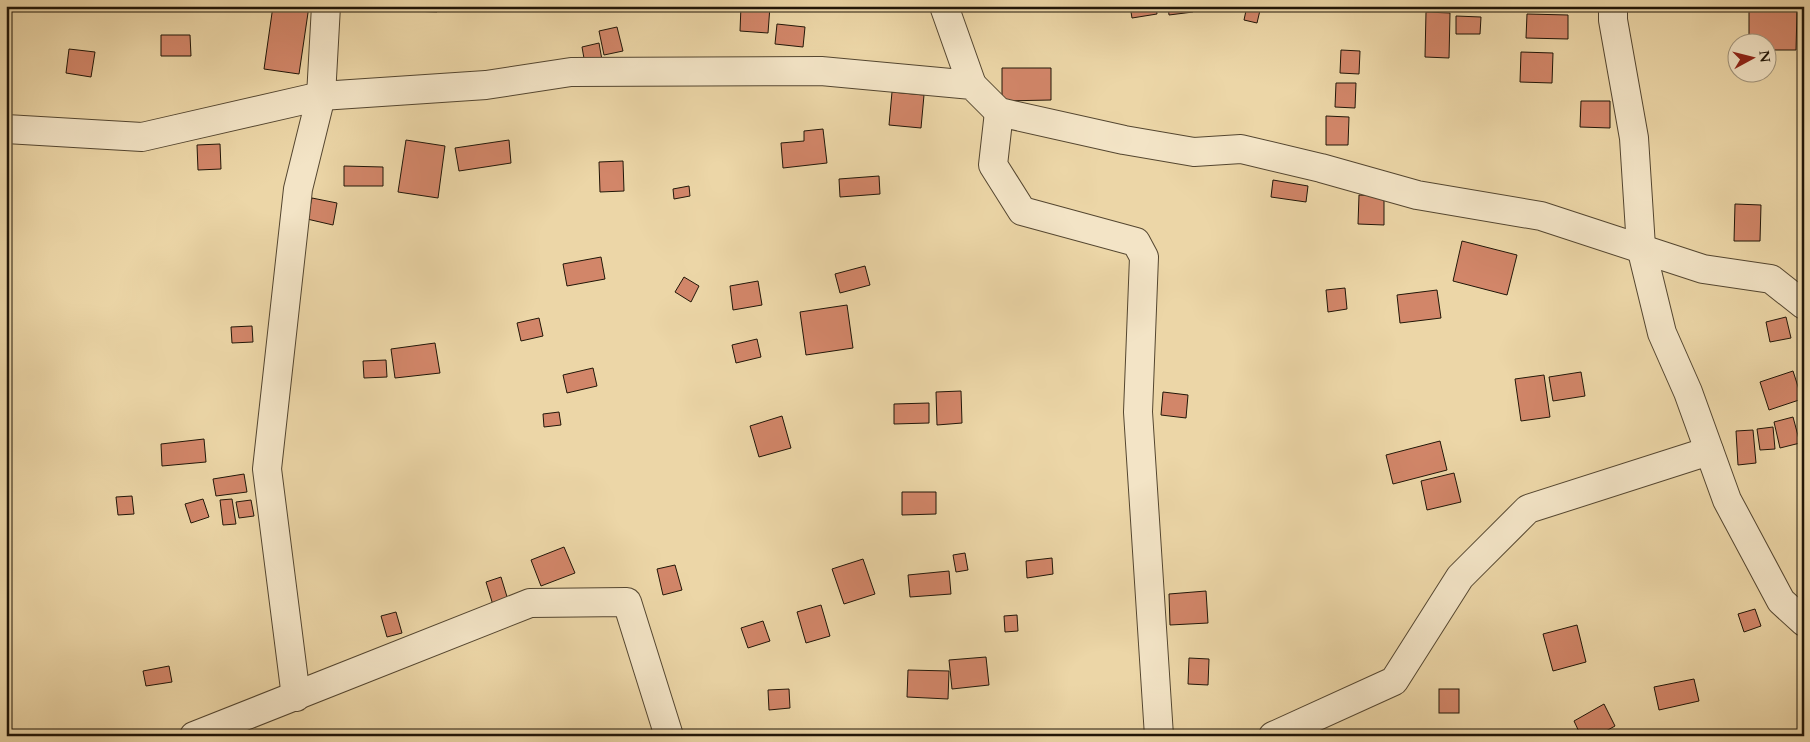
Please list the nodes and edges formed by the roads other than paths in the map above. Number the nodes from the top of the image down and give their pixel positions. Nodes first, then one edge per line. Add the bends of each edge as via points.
1 (326, 6) edge
2 (944, 6) edge
3 (1613, 6) edge
4 (972, 85) junction
5 (321, 96) junction
6 (999, 112) junction
7 (6, 129) edge
8 (1641, 248) junction
9 (1804, 305) edge
10 (1709, 450) junction
11 (1804, 622) edge
12 (296, 697) junction
13 (194, 736) edge
14 (669, 736) edge
15 (1159, 736) edge
16 (1273, 736) edge

1 - 5 street
2 - 4 street
3 - 8 street via 1634,138
4 - 5 street via 821,71 571,72 486,85
4 - 6 street
5 - 7 street via 142,137
5 - 12 street via 298,189 267,469
6 - 8 street via 1194,152 1241,149 1417,195 1541,216
6 - 15 street via 994,165 1022,211 1136,242 1144,257 1138,412
8 - 9 street via 1703,269 1770,279
8 - 10 street via 1662,333
10 - 11 street via 1727,500 1781,601
10 - 16 street via 1528,509 1460,577 1394,681
12 - 13 street
12 - 14 street via 530,603 627,602

